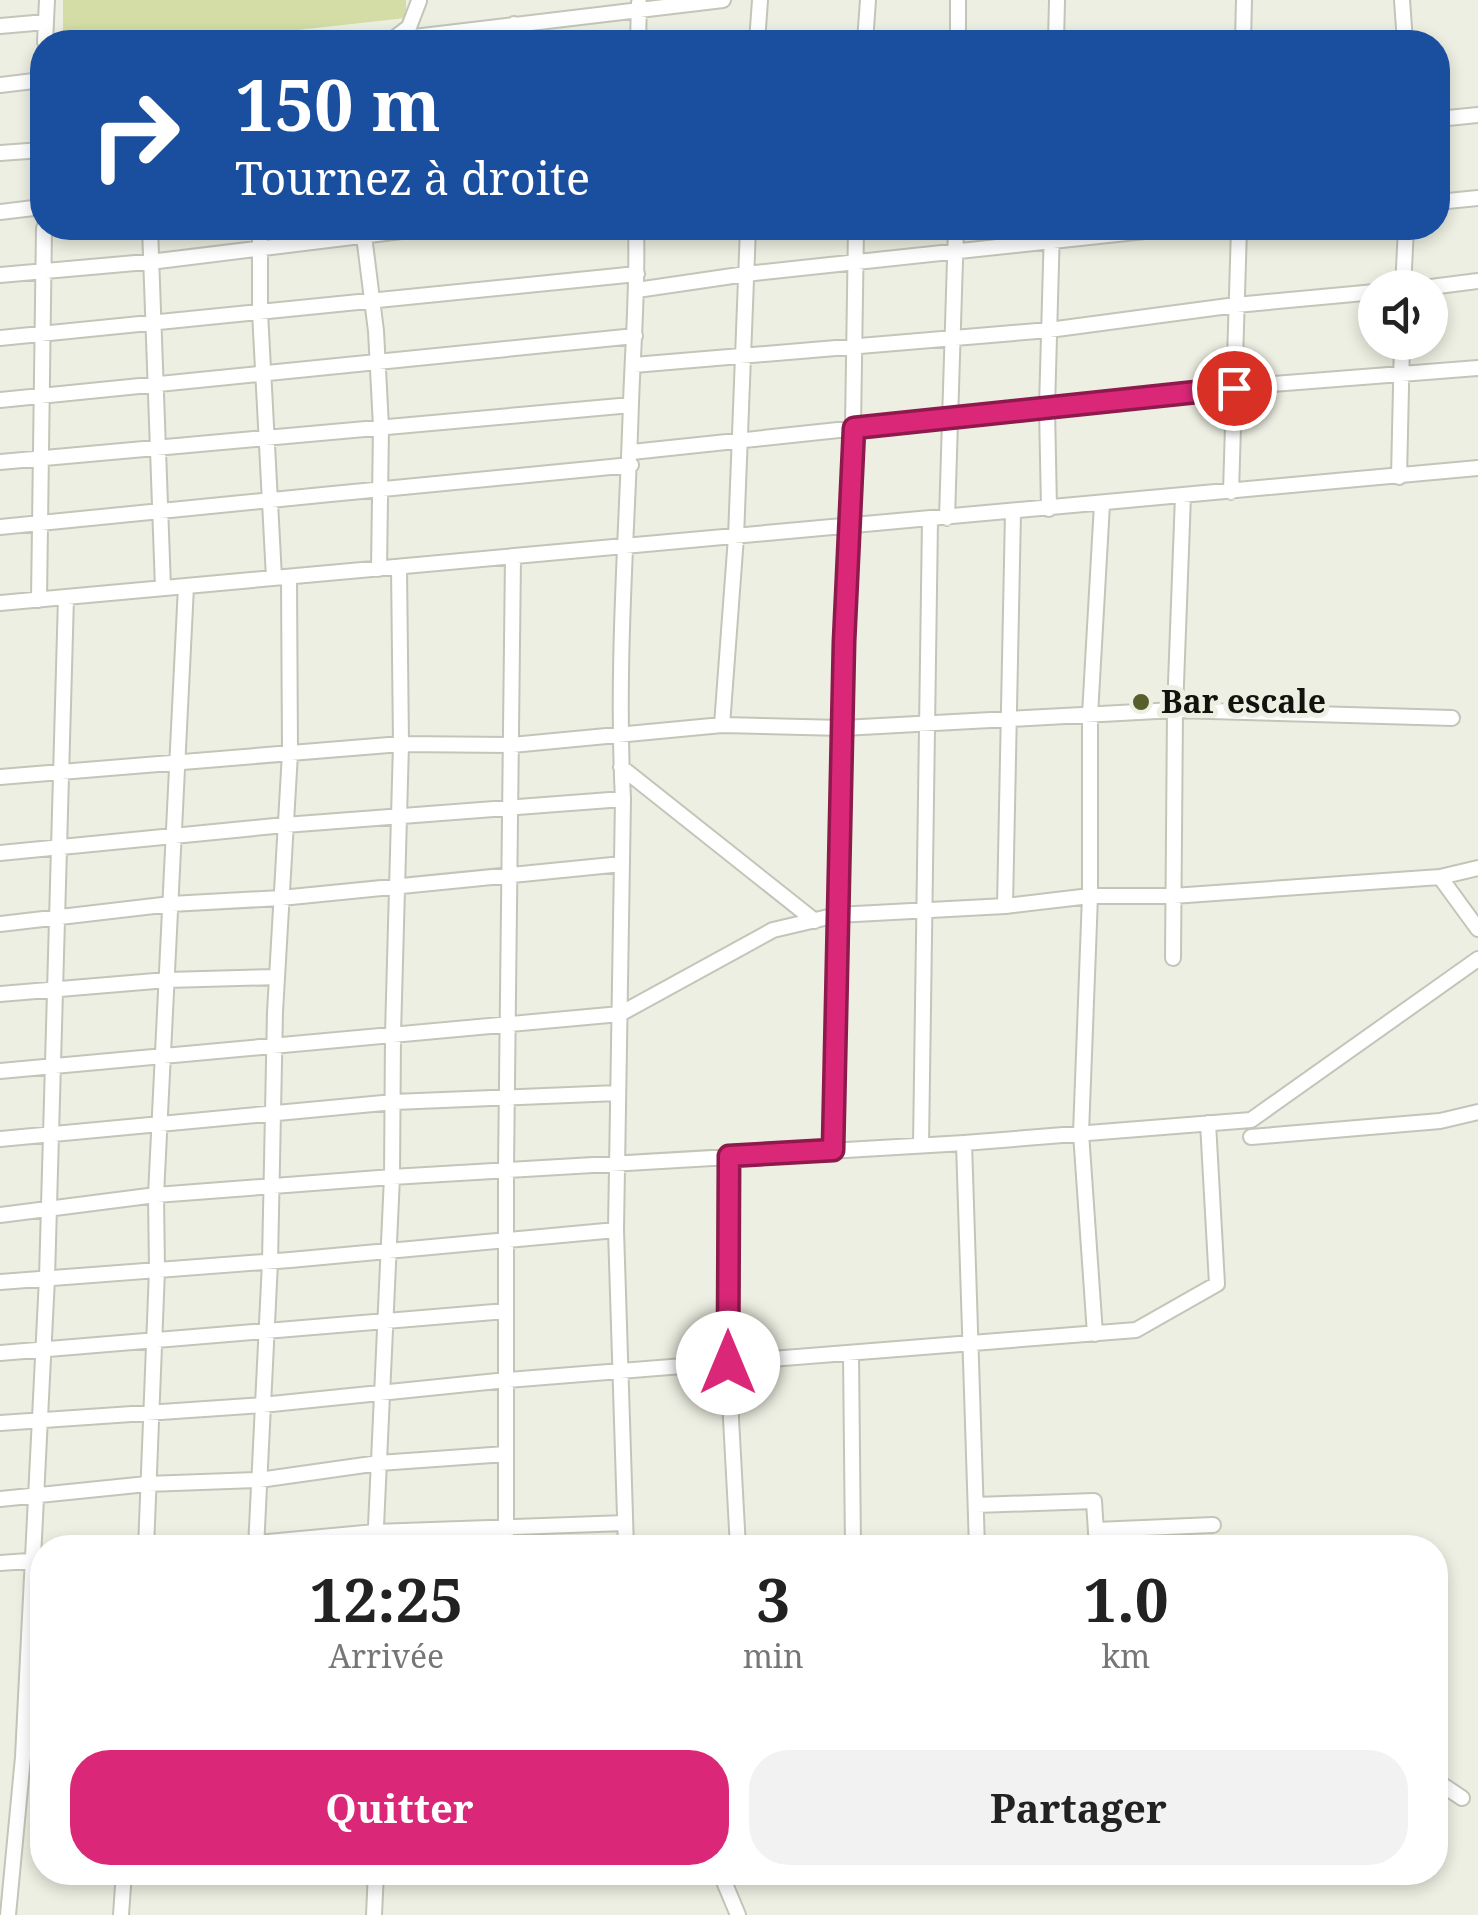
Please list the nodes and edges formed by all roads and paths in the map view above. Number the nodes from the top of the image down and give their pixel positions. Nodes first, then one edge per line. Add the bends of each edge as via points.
1 (47, 0) edge
2 (419, 0) edge
3 (724, 0) edge
4 (760, 0) edge
5 (868, 0) edge
6 (958, 0) edge
7 (1057, 0) edge
8 (1244, 0) edge
9 (1402, 0) edge
10 (639, 4) edge
11 (46, 22) junction
12 (514, 24) junction
13 (0, 26) edge
14 (46, 30) edge
15 (405, 30) edge
16 (420, 30) edge
17 (467, 30) edge
18 (514, 30) edge
19 (638, 30) edge
20 (758, 30) edge
21 (866, 30) edge
22 (958, 30) edge
23 (1056, 30) edge
24 (1243, 30) edge
25 (1405, 30) edge
26 (30, 81) edge
27 (0, 85) edge
28 (1478, 115) edge
29 (1450, 118) edge
30 (30, 151) edge
31 (0, 154) edge
32 (1478, 198) edge
33 (1450, 201) edge
34 (30, 208) edge
35 (0, 212) edge
36 (44, 240) edge
37 (150, 240) edge
38 (259, 240) edge
39 (307, 240) edge
40 (364, 240) edge
41 (637, 240) edge
42 (747, 240) edge
43 (856, 240) edge
44 (956, 240) edge
45 (1024, 240) edge
46 (1051, 240) edge
47 (1239, 240) edge
48 (1405, 240) edge
49 (258, 248) junction
50 (955, 253) junction
51 (150, 260) junction
52 (856, 263) junction
53 (1404, 270) edge
54 (44, 272) junction
55 (638, 274) junction
56 (746, 274) junction
57 (0, 275) edge
58 (1478, 281) edge
59 (1448, 285) edge
60 (636, 290) junction
61 (1358, 293) edge
62 (372, 301) junction
63 (1236, 304) junction
64 (260, 312) junction
65 (152, 324) junction
66 (1049, 330) junction
67 (42, 335) junction
68 (635, 336) junction
69 (0, 338) edge
70 (953, 338) junction
71 (854, 346) junction
72 (743, 356) junction
73 (377, 360) junction
74 (1402, 360) edge
75 (634, 365) junction
76 (1478, 368) edge
77 (265, 374) junction
78 (1402, 376) junction
79 (156, 386) junction
80 (1234, 388) junction
81 (41, 398) junction
82 (0, 400) edge
83 (631, 404) junction
84 (1046, 408) junction
85 (951, 418) junction
86 (380, 426) junction
87 (854, 428) junction
88 (269, 438) junction
89 (740, 440) junction
90 (159, 447) junction
91 (40, 458) junction
92 (631, 458) junction
93 (0, 462) edge
94 (1478, 468) edge
95 (1399, 477) junction
96 (380, 487) junction
97 (1230, 492) junction
98 (1183, 496) junction
99 (272, 502) junction
100 (1102, 504) junction
101 (1049, 509) junction
102 (162, 512) junction
103 (1013, 512) junction
104 (947, 518) junction
105 (930, 520) junction
106 (40, 523) junction
107 (851, 526) junction
108 (0, 527) edge
109 (736, 536) junction
110 (626, 546) junction
111 (513, 556) junction
112 (399, 567) junction
113 (380, 569) junction
114 (282, 578) junction
115 (186, 586) junction
116 (163, 588) junction
117 (66, 597) junction
118 (39, 600) junction
119 (0, 603) edge
120 (1175, 710) junction
121 (1090, 714) junction
122 (1452, 718) dead end
123 (1008, 719) junction
124 (927, 723) junction
125 (722, 725) junction
126 (843, 728) junction
127 (620, 736) junction
128 (401, 744) junction
129 (512, 745) junction
130 (290, 754) junction
131 (178, 762) junction
132 (621, 767) junction
133 (64, 772) junction
134 (0, 777) edge
135 (622, 799) junction
136 (511, 806) junction
137 (400, 816) junction
138 (285, 824) junction
139 (175, 837) junction
140 (61, 847) junction
141 (0, 853) edge
142 (622, 864) junction
143 (1478, 868) edge
144 (510, 874) junction
145 (1440, 877) junction
146 (398, 886) junction
147 (1090, 896) junction
148 (1173, 896) junction
149 (281, 898) junction
150 (171, 904) junction
151 (1005, 906) junction
152 (924, 910) junction
153 (838, 915) junction
154 (58, 920) junction
155 (815, 920) junction
156 (0, 924) edge
157 (1478, 930) edge
158 (1173, 958) dead end
159 (1478, 959) edge
160 (277, 977) junction
161 (167, 980) junction
162 (54, 990) junction
163 (0, 994) edge
164 (620, 1014) junction
165 (508, 1024) junction
166 (393, 1034) junction
167 (275, 1048) junction
168 (163, 1056) junction
169 (52, 1068) junction
170 (0, 1071) edge
171 (618, 1093) junction
172 (507, 1098) junction
173 (394, 1102) junction
174 (1478, 1112) edge
175 (273, 1115) junction
176 (1208, 1124) junction
177 (159, 1126) junction
178 (1081, 1133) junction
179 (50, 1135) junction
180 (1251, 1137) dead end
181 (0, 1139) edge
182 (964, 1143) junction
183 (921, 1145) junction
184 (833, 1150) junction
185 (729, 1156) junction
186 (618, 1163) junction
187 (506, 1169) junction
188 (392, 1177) junction
189 (272, 1186) junction
190 (156, 1196) junction
191 (48, 1211) junction
192 (0, 1215) edge
193 (616, 1230) junction
194 (506, 1240) junction
195 (390, 1251) junction
196 (270, 1262) junction
197 (157, 1270) junction
198 (47, 1278) junction
199 (0, 1282) edge
200 (506, 1311) junction
201 (386, 1321) junction
202 (266, 1332) junction
203 (1094, 1334) junction
204 (153, 1343) junction
205 (972, 1343) junction
206 (42, 1350) junction
207 (0, 1353) edge
208 (851, 1353) junction
209 (728, 1363) junction
210 (620, 1372) junction
211 (507, 1380) junction
212 (382, 1394) junction
213 (262, 1406) junction
214 (152, 1412) junction
215 (38, 1419) junction
216 (0, 1423) edge
217 (506, 1454) junction
218 (379, 1462) junction
219 (260, 1480) junction
220 (148, 1484) junction
221 (36, 1497) junction
222 (0, 1499) edge
223 (976, 1505) junction
224 (625, 1523) junction
225 (1213, 1524) dead end
226 (506, 1528) junction
227 (1096, 1530) junction
228 (37, 1535) edge
229 (146, 1535) edge
230 (257, 1535) edge
231 (375, 1535) edge
232 (430, 1535) edge
233 (506, 1535) edge
234 (625, 1535) edge
235 (737, 1535) edge
236 (853, 1535) edge
237 (977, 1535) edge
238 (1096, 1535) edge
239 (30, 1561) edge
240 (0, 1563) edge
241 (30, 1667) edge
242 (1448, 1789) edge
243 (1462, 1798) dead end
244 (123, 1885) edge
245 (375, 1885) edge
246 (725, 1885) edge
247 (8, 1915) edge
248 (121, 1915) edge
249 (374, 1915) edge
250 (738, 1915) edge

1 - 11 street
2 - 15 street
2 - 16 street
3 - 10 street
4 - 20 street
5 - 21 street
6 - 22 street
7 - 23 street
8 - 24 street
9 - 25 street
10 - 12 street
10 - 19 street
11 - 13 street
11 - 14 street
12 - 17 street
12 - 18 street
26 - 27 street
28 - 29 street
30 - 31 street
32 - 33 street
34 - 35 street
36 - 54 street
37 - 51 street
38 - 49 street
39 - 49 street
40 - 62 street
41 - 55 street
42 - 56 street
43 - 52 street
44 - 50 street
45 - 50 street
46 - 66 street
47 - 63 street
48 - 53 street
49 - 51 street
49 - 64 street
50 - 52 street
50 - 70 street
51 - 54 street
51 - 65 street
52 - 56 street
52 - 71 street
54 - 57 street
54 - 67 street
55 - 60 street
55 - 62 street
56 - 60 street
56 - 72 street
58 - 59 street
60 - 68 street
61 - 63 street
62 - 64 street
62 - 73 street
63 - 66 street
63 - 80 street
64 - 65 street
64 - 77 street
65 - 67 street
65 - 79 street
66 - 70 street
66 - 84 street
67 - 69 street
67 - 81 street
68 - 73 street
68 - 75 street
70 - 71 street
70 - 85 street
71 - 72 street
71 - 87 street
72 - 75 street
72 - 89 street
73 - 77 street
73 - 86 street
74 - 78 street
75 - 83 street
76 - 78 street
77 - 79 street
77 - 88 street
78 - 80 street
78 - 95 street
79 - 81 street
79 - 90 street
80 - 84 street
80 - 97 street
81 - 82 street
81 - 91 street
83 - 86 street
83 - 92 street
84 - 85 street
84 - 101 street
85 - 87 street
85 - 104 street
86 - 88 street
86 - 96 street
87 - 89 street
87 - 107 street
88 - 90 street
88 - 99 street
89 - 92 street
89 - 109 street
90 - 91 street
90 - 102 street
91 - 93 street
91 - 106 street
92 - 96 street
92 - 110 street
94 - 95 street
95 - 97 street
96 - 99 street
96 - 113 street
97 - 98 street
98 - 100 street
98 - 120 street
99 - 102 street
99 - 114 street
100 - 101 street
100 - 121 street
101 - 103 street
102 - 106 street
102 - 116 street
103 - 104 street
103 - 123 street
104 - 105 street
105 - 107 street
105 - 124 street
106 - 108 street
106 - 118 street
107 - 109 street
107 - 126 street
109 - 110 street
109 - 125 street
110 - 111 street
110 - 127 street
111 - 112 street
111 - 129 street
112 - 113 street
112 - 128 street
113 - 114 street
114 - 115 street
114 - 130 street
115 - 116 street
115 - 131 street
116 - 117 street
117 - 118 street
117 - 133 street
118 - 119 street
120 - 121 street
120 - 122 street
120 - 148 street
121 - 123 street
121 - 147 street
123 - 124 street
123 - 151 street
124 - 126 street
124 - 152 street
125 - 126 street
125 - 127 street
126 - 153 street
127 - 129 street
127 - 132 street
128 - 129 street
128 - 130 street
128 - 137 street
129 - 136 street
130 - 131 street
130 - 138 street
131 - 133 street
131 - 139 street
132 - 135 street
132 - 155 street
133 - 134 street
133 - 140 street
135 - 136 street
135 - 142 street
136 - 137 street
136 - 144 street
137 - 138 street
137 - 146 street
138 - 139 street
138 - 149 street
139 - 140 street
139 - 150 street
140 - 141 street
140 - 154 street
142 - 144 street
142 - 164 street
143 - 145 street
144 - 146 street
144 - 165 street
145 - 148 street
145 - 157 street
146 - 149 street
146 - 166 street
147 - 148 street
147 - 151 street
147 - 178 street
148 - 158 street
149 - 150 street
149 - 160 street
150 - 154 street
150 - 161 street
151 - 152 street
152 - 153 street
152 - 183 street
153 - 155 street
153 - 184 street
154 - 156 street
154 - 162 street
155 - 164 street via 774,930
159 - 176 street via 1251,1120
160 - 161 street
160 - 167 street
161 - 162 street
161 - 168 street
162 - 163 street
162 - 169 street
164 - 165 street
164 - 171 street
165 - 166 street
165 - 172 street
166 - 167 street
166 - 173 street
167 - 168 street
167 - 175 street
168 - 169 street
168 - 177 street
169 - 170 street
169 - 179 street
171 - 172 street
171 - 186 street
172 - 173 street
172 - 187 street
173 - 175 street
173 - 188 street
174 - 180 street via 1440,1122
175 - 177 street
175 - 189 street
176 - 178 street
176 - 203 street via 1217,1284 1136,1330
177 - 179 street
177 - 190 street
178 - 182 street
178 - 203 street
179 - 181 street
179 - 191 street
182 - 183 street
182 - 205 street
183 - 184 street
184 - 185 street
185 - 186 street
185 - 209 street
186 - 187 street
186 - 193 street
187 - 188 street
187 - 194 street
188 - 189 street
188 - 195 street
189 - 190 street
189 - 196 street
190 - 191 street
190 - 197 street
191 - 192 street
191 - 198 street
193 - 194 street
193 - 210 street
194 - 195 street
194 - 200 street
195 - 196 street
195 - 201 street
196 - 197 street
196 - 202 street
197 - 198 street
197 - 204 street
198 - 199 street
198 - 206 street
200 - 201 street
200 - 211 street
201 - 202 street
201 - 212 street
202 - 204 street
202 - 213 street
203 - 205 street
204 - 206 street
204 - 214 street
205 - 208 street
205 - 223 street
206 - 207 street
206 - 215 street
208 - 209 street
208 - 236 street
209 - 210 street
209 - 235 street
210 - 211 street
210 - 224 street
211 - 212 street
211 - 217 street
212 - 213 street
212 - 218 street
213 - 214 street
213 - 219 street
214 - 215 street
214 - 220 street
215 - 216 street
215 - 221 street
217 - 218 street
217 - 226 street
218 - 219 street
218 - 231 street
219 - 220 street
219 - 230 street
220 - 221 street
220 - 229 street
221 - 222 street
221 - 228 street
223 - 227 street via 1094,1501
223 - 237 street
224 - 226 street
224 - 234 street
225 - 227 street
226 - 232 street
226 - 233 street
227 - 238 street
239 - 240 street
241 - 247 street
242 - 243 street
244 - 248 street
245 - 249 street
246 - 250 street

